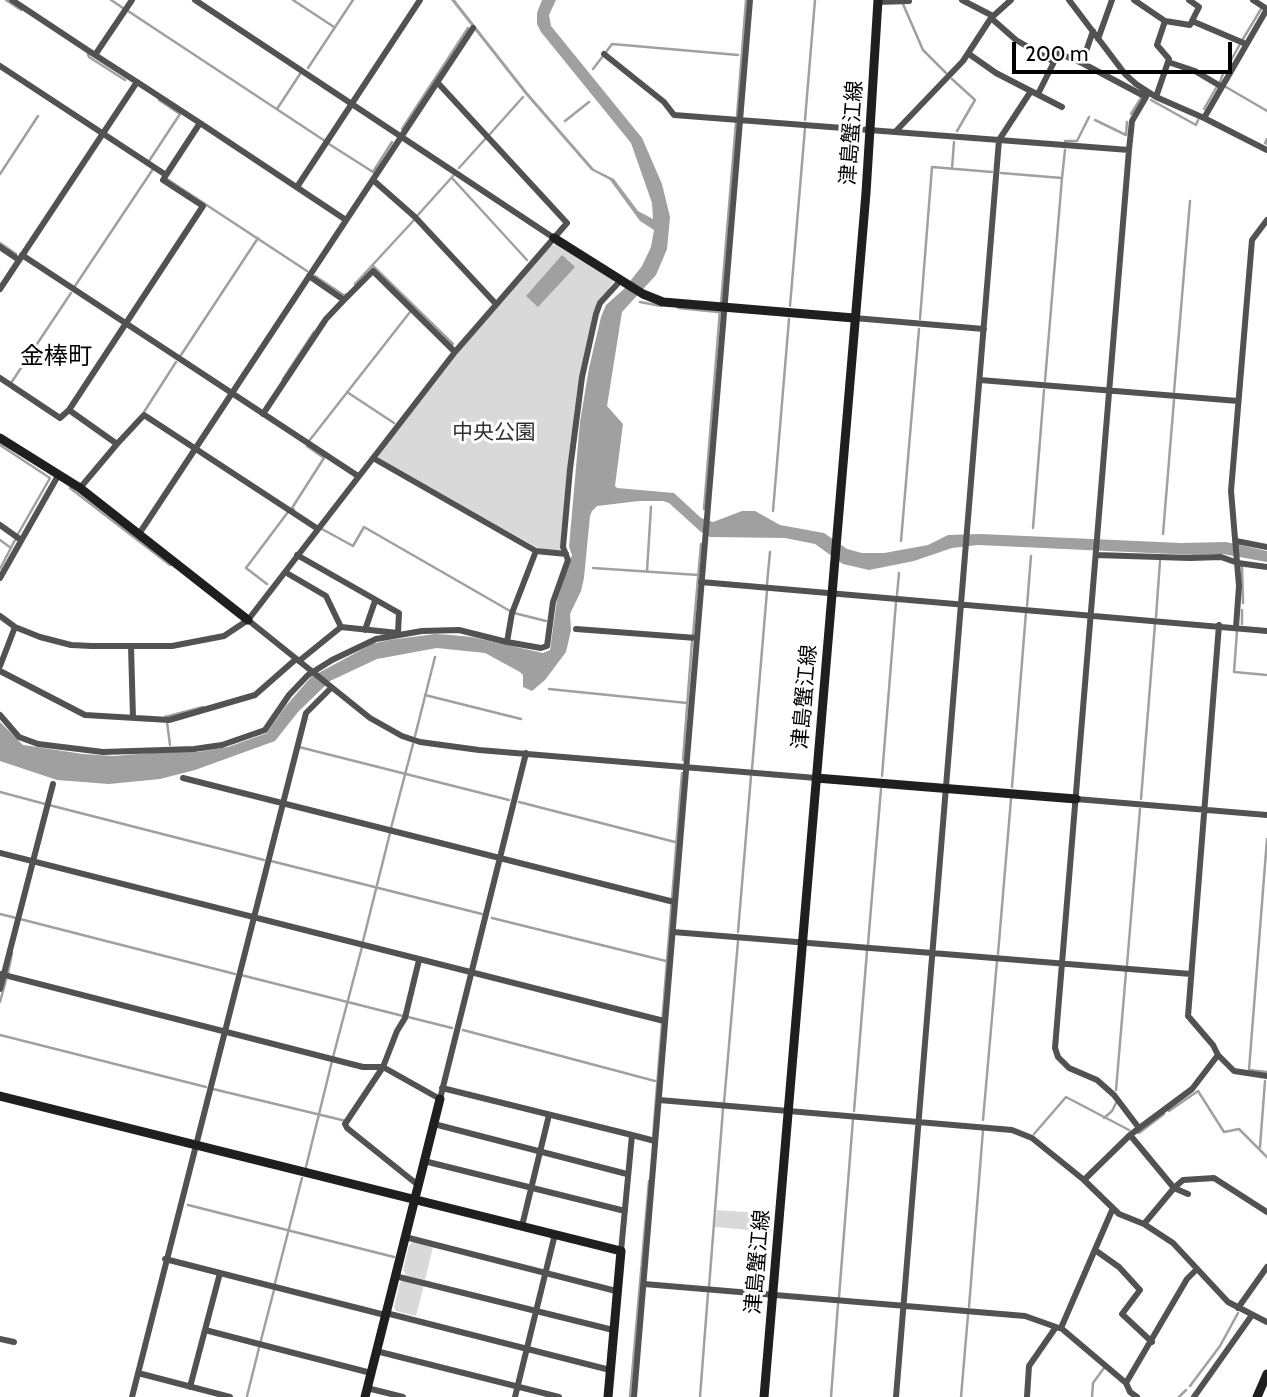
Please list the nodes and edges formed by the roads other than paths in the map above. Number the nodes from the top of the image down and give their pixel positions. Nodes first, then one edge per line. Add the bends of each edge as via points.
1 (12, 0) edge
2 (132, 0) edge
3 (195, 0) edge
4 (409, 0) edge
5 (750, 0) edge
6 (962, 0) edge
7 (1011, 0) edge
8 (1069, 0) edge
9 (1112, 0) edge
10 (1134, 0) edge
11 (1189, 0) edge
12 (1253, 0) edge
13 (878, 1) edge
14 (909, 1) edge
15 (419, 3) edge
16 (1267, 9) edge
17 (992, 17) junction
18 (1165, 21) junction
19 (1192, 21) junction
20 (473, 28) dead end
21 (1093, 31) junction
22 (1098, 39) junction
23 (1246, 44) junction
24 (604, 54) dead end
25 (969, 54) junction
26 (95, 55) junction
27 (1054, 62) junction
28 (1168, 62) junction
29 (1082, 63) junction
30 (0, 66) edge
31 (136, 82) junction
32 (437, 82) junction
33 (1222, 87) junction
34 (1035, 93) junction
35 (1150, 96) junction
36 (352, 104) junction
37 (1062, 107) dead end
38 (1204, 118) junction
39 (741, 119) junction
40 (200, 123) junction
41 (870, 130) junction
42 (896, 131) junction
43 (103, 133) junction
44 (401, 136) junction
45 (999, 140) junction
46 (1129, 150) junction
47 (1267, 150) edge
48 (166, 175) junction
49 (373, 180) junction
50 (298, 187) junction
51 (346, 220) junction
52 (1267, 220) edge
53 (554, 238) junction
54 (0, 247) edge
55 (21, 257) junction
56 (309, 276) junction
57 (623, 282) junction
58 (0, 289) edge
59 (344, 300) junction
60 (496, 304) junction
61 (722, 307) junction
62 (854, 318) junction
63 (126, 323) junction
64 (984, 329) junction
65 (455, 352) junction
66 (0, 378) edge
67 (980, 380) junction
68 (1109, 391) junction
69 (233, 393) junction
70 (1238, 401) junction
71 (69, 410) junction
72 (263, 414) junction
73 (0, 438) edge
74 (117, 444) junction
75 (195, 448) junction
76 (373, 458) junction
77 (59, 474) junction
78 (358, 476) junction
79 (80, 488) junction
80 (0, 525) edge
81 (318, 529) junction
82 (139, 534) junction
83 (21, 540) junction
84 (1236, 542) junction
85 (1267, 547) edge
86 (536, 551) junction
87 (1096, 553) junction
88 (566, 554) junction
89 (298, 555) junction
90 (1238, 561) junction
91 (1267, 567) edge
92 (285, 572) junction
93 (0, 578) edge
94 (701, 582) junction
95 (832, 594) junction
96 (375, 601) junction
97 (962, 603) junction
98 (1091, 615) junction
99 (0, 616) edge
100 (248, 620) junction
101 (1219, 625) junction
102 (15, 627) junction
103 (341, 627) junction
104 (1236, 627) junction
105 (576, 629) dead end
106 (365, 631) junction
107 (1267, 631) edge
108 (398, 633) junction
109 (695, 638) junction
110 (507, 642) junction
111 (131, 646) junction
112 (298, 660) junction
113 (0, 666) edge
114 (0, 671) edge
115 (313, 673) junction
116 (330, 687) junction
117 (0, 715) edge
118 (133, 718) junction
119 (526, 753) junction
120 (686, 766) junction
121 (183, 778) dead end
122 (816, 778) junction
123 (53, 784) dead end
124 (946, 788) junction
125 (1076, 799) junction
126 (282, 803) junction
127 (1204, 809) junction
128 (1267, 815) edge
129 (0, 853) edge
130 (501, 858) junction
131 (32, 861) junction
132 (672, 901) junction
133 (253, 917) junction
134 (673, 932) junction
135 (802, 942) junction
136 (932, 953) junction
137 (419, 960) junction
138 (1062, 963) junction
139 (472, 972) junction
140 (1191, 974) junction
141 (2, 975) edge
142 (0, 989) edge
143 (662, 1020) junction
144 (224, 1031) junction
145 (1218, 1055) junction
146 (383, 1068) junction
147 (1267, 1076) edge
148 (442, 1088) junction
149 (0, 1096) edge
150 (440, 1099) junction
151 (659, 1100) junction
152 (788, 1111) junction
153 (549, 1115) junction
154 (918, 1121) junction
155 (434, 1124) junction
156 (1139, 1128) junction
157 (632, 1135) junction
158 (1130, 1135) junction
159 (653, 1140) junction
160 (194, 1146) junction
161 (540, 1152) junction
162 (424, 1161) junction
163 (627, 1174) junction
164 (1084, 1180) junction
165 (418, 1185) junction
166 (531, 1188) junction
167 (1174, 1188) junction
168 (1188, 1194) dead end
169 (415, 1199) junction
170 (1113, 1208) junction
171 (625, 1211) junction
172 (1267, 1212) edge
173 (1144, 1224) junction
174 (522, 1226) junction
175 (555, 1234) junction
176 (405, 1237) junction
177 (1095, 1250) junction
178 (621, 1251) junction
179 (165, 1259) junction
180 (1267, 1267) edge
181 (1196, 1270) junction
182 (220, 1273) junction
183 (546, 1273) junction
184 (395, 1276) junction
185 (644, 1284) junction
186 (616, 1291) junction
187 (773, 1295) junction
188 (904, 1306) junction
189 (1238, 1308) junction
190 (537, 1310) junction
191 (385, 1314) junction
192 (1252, 1315) junction
193 (1267, 1322) edge
194 (1059, 1328) junction
195 (205, 1330) junction
196 (613, 1330) junction
197 (0, 1339) edge
198 (14, 1342) dead end
199 (1152, 1342) junction
200 (527, 1348) junction
201 (376, 1351) junction
202 (610, 1370) junction
203 (138, 1373) junction
204 (371, 1373) junction
205 (1267, 1374) edge
206 (1126, 1383) junction
207 (517, 1386) junction
208 (190, 1387) junction
209 (366, 1392) edge
210 (132, 1397) edge
211 (230, 1397) edge
212 (403, 1397) edge
213 (514, 1397) edge
214 (559, 1397) edge
215 (608, 1397) edge
216 (634, 1397) edge
217 (764, 1397) edge
218 (896, 1397) edge
219 (1027, 1397) edge
220 (1137, 1397) edge
221 (1194, 1397) edge
222 (1257, 1397) edge

1 - 26 street
2 - 26 street
3 - 36 street
4 - 15 street
5 - 39 street
6 - 17 street
7 - 17 street
8 - 21 street
9 - 22 street
10 - 18 street
11 - 19 street via 1199,7
12 - 16 street
13 - 14 street
13 - 41 street, 津島蟹江線
15 - 36 street
16 - 23 street
17 - 25 street
17 - 27 street via 1016,40
18 - 19 street via 1190,25
18 - 28 street via 1157,45
19 - 23 street
20 - 32 street
21 - 22 street
21 - 29 street
22 - 35 street via 1125,74
23 - 33 street
24 - 39 street via 674,115
25 - 34 street
25 - 42 street
26 - 31 street
27 - 29 street via 1058,53
27 - 34 street
28 - 33 street
28 - 35 street
29 - 35 street
30 - 43 street
31 - 40 street
31 - 43 street
32 - 44 street
32 - 53 street via 567,223
33 - 38 street
34 - 37 street
34 - 45 street
35 - 38 street
35 - 46 street via 1132,121
36 - 44 street
36 - 50 street
38 - 47 street
39 - 41 street
39 - 61 street
40 - 48 street
40 - 50 street
41 - 42 street
41 - 62 street, 津島蟹江線
42 - 45 street
43 - 48 street
43 - 55 street
44 - 49 street
44 - 53 street
45 - 46 street
45 - 64 street
46 - 68 street
48 - 63 street via 163,180 203,206
49 - 51 street
49 - 60 street via 415,217
50 - 51 street
51 - 56 street
52 - 70 street via 1252,240
53 - 57 street
53 - 60 street
54 - 55 street
55 - 58 street
55 - 63 street
56 - 59 street
56 - 69 street
57 - 61 street via 663,302
57 - 88 street via 600,303 582,377 569,469
59 - 65 street via 373,271
59 - 72 street
60 - 65 street
61 - 62 street
61 - 94 street
62 - 64 street
62 - 95 street, 津島蟹江線
63 - 69 street
63 - 71 street
64 - 67 street
65 - 76 street
66 - 71 street via 60,418
67 - 68 street
67 - 97 street
68 - 70 street
68 - 87 street
69 - 72 street
69 - 75 street
70 - 84 street via 1231,491
71 - 74 street
72 - 78 street
73 - 77 street
74 - 75 street via 144,415
74 - 79 street
75 - 81 street
75 - 82 street
76 - 78 street
76 - 86 street
77 - 79 street
77 - 83 street
78 - 81 street
79 - 82 street
80 - 83 street
81 - 89 street
82 - 100 street
83 - 93 street
84 - 85 street
84 - 90 street
86 - 88 street
86 - 110 street via 512,613
87 - 90 street
87 - 98 street
88 - 110 street via 547,646 541,649
89 - 92 street
89 - 96 street
90 - 91 street
90 - 104 street
92 - 100 street
92 - 103 street via 326,596
94 - 95 street
94 - 109 street
95 - 97 street
95 - 122 street, 津島蟹江線
96 - 106 street
96 - 108 street via 399,613
97 - 98 street
97 - 124 street
98 - 101 street
98 - 125 street
99 - 102 street
100 - 111 street via 224,636 172,646
100 - 112 street
101 - 104 street
101 - 127 street
102 - 111 street via 71,645
102 - 113 street
103 - 106 street
103 - 112 street
104 - 107 street
105 - 109 street
106 - 108 street
108 - 110 street via 459,630
108 - 115 street via 376,639
109 - 120 street
111 - 118 street
112 - 115 street
112 - 118 street via 255,695 169,720
114 - 118 street via 85,715
115 - 116 street
115 - 117 street via 289,695 265,730 202,748 103,751 38,744 19,737
116 - 119 street via 386,728 420,742
116 - 126 street via 306,713
119 - 120 street
119 - 130 street
120 - 122 street
120 - 132 street
121 - 126 street
122 - 124 street
122 - 135 street, 津島蟹江線
123 - 131 street
124 - 125 street
124 - 136 street
125 - 127 street
125 - 138 street
126 - 130 street
126 - 133 street
127 - 128 street
127 - 140 street
129 - 131 street
130 - 132 street
130 - 139 street
131 - 133 street
131 - 141 street
132 - 134 street
133 - 137 street
133 - 144 street
134 - 135 street
134 - 143 street
135 - 136 street
135 - 152 street, 津島蟹江線
136 - 138 street
136 - 154 street
137 - 139 street
137 - 146 street via 405,1018
138 - 140 street
138 - 156 street via 1058,1056 1069,1068 1097,1080 1114,1095
139 - 143 street
139 - 148 street
140 - 145 street via 1188,1016
141 - 142 street
141 - 144 street
143 - 151 street
144 - 146 street via 363,1067
144 - 160 street
145 - 147 street via 1237,1073
145 - 156 street via 1192,1089
146 - 150 street
146 - 165 street via 345,1124
148 - 150 street
148 - 153 street
149 - 160 street
150 - 155 street
151 - 152 street
151 - 159 street
152 - 154 street
152 - 187 street, 津島蟹江線
153 - 157 street
153 - 161 street
154 - 164 street via 1012,1130 1032,1138
154 - 188 street
155 - 161 street
155 - 162 street
156 - 158 street
157 - 159 street
157 - 163 street
158 - 164 street
158 - 167 street
159 - 185 street
160 - 169 street
160 - 179 street
161 - 163 street
161 - 166 street
162 - 165 street
162 - 166 street
163 - 171 street
164 - 170 street
165 - 169 street
166 - 171 street
166 - 174 street
167 - 168 street
167 - 172 street via 1183,1180 1214,1178
167 - 173 street
169 - 174 street
169 - 176 street
170 - 173 street
170 - 177 street
171 - 178 street
173 - 181 street via 1173,1243
174 - 175 street
175 - 178 street
175 - 183 street
176 - 183 street
176 - 184 street
177 - 194 street
177 - 199 street via 1140,1290 1122,1314
178 - 186 street
179 - 182 street
179 - 203 street
180 - 189 street
181 - 189 street
181 - 199 street
182 - 191 street
182 - 195 street
183 - 186 street
183 - 190 street
184 - 190 street
184 - 191 street
185 - 187 street
185 - 216 street
186 - 196 street
187 - 188 street
187 - 217 street, 津島蟹江線
188 - 194 street via 1025,1316
188 - 218 street
189 - 192 street
190 - 196 street
190 - 200 street
191 - 200 street
191 - 201 street
192 - 193 street
192 - 221 street
194 - 206 street
194 - 219 street via 1030,1366
195 - 204 street
195 - 208 street
196 - 202 street
197 - 198 street
199 - 206 street
200 - 202 street
200 - 207 street
201 - 204 street
201 - 207 street
202 - 215 street
203 - 208 street
203 - 210 street
204 - 209 street
205 - 222 street
206 - 220 street
207 - 213 street
207 - 214 street
208 - 211 street
209 - 212 street

